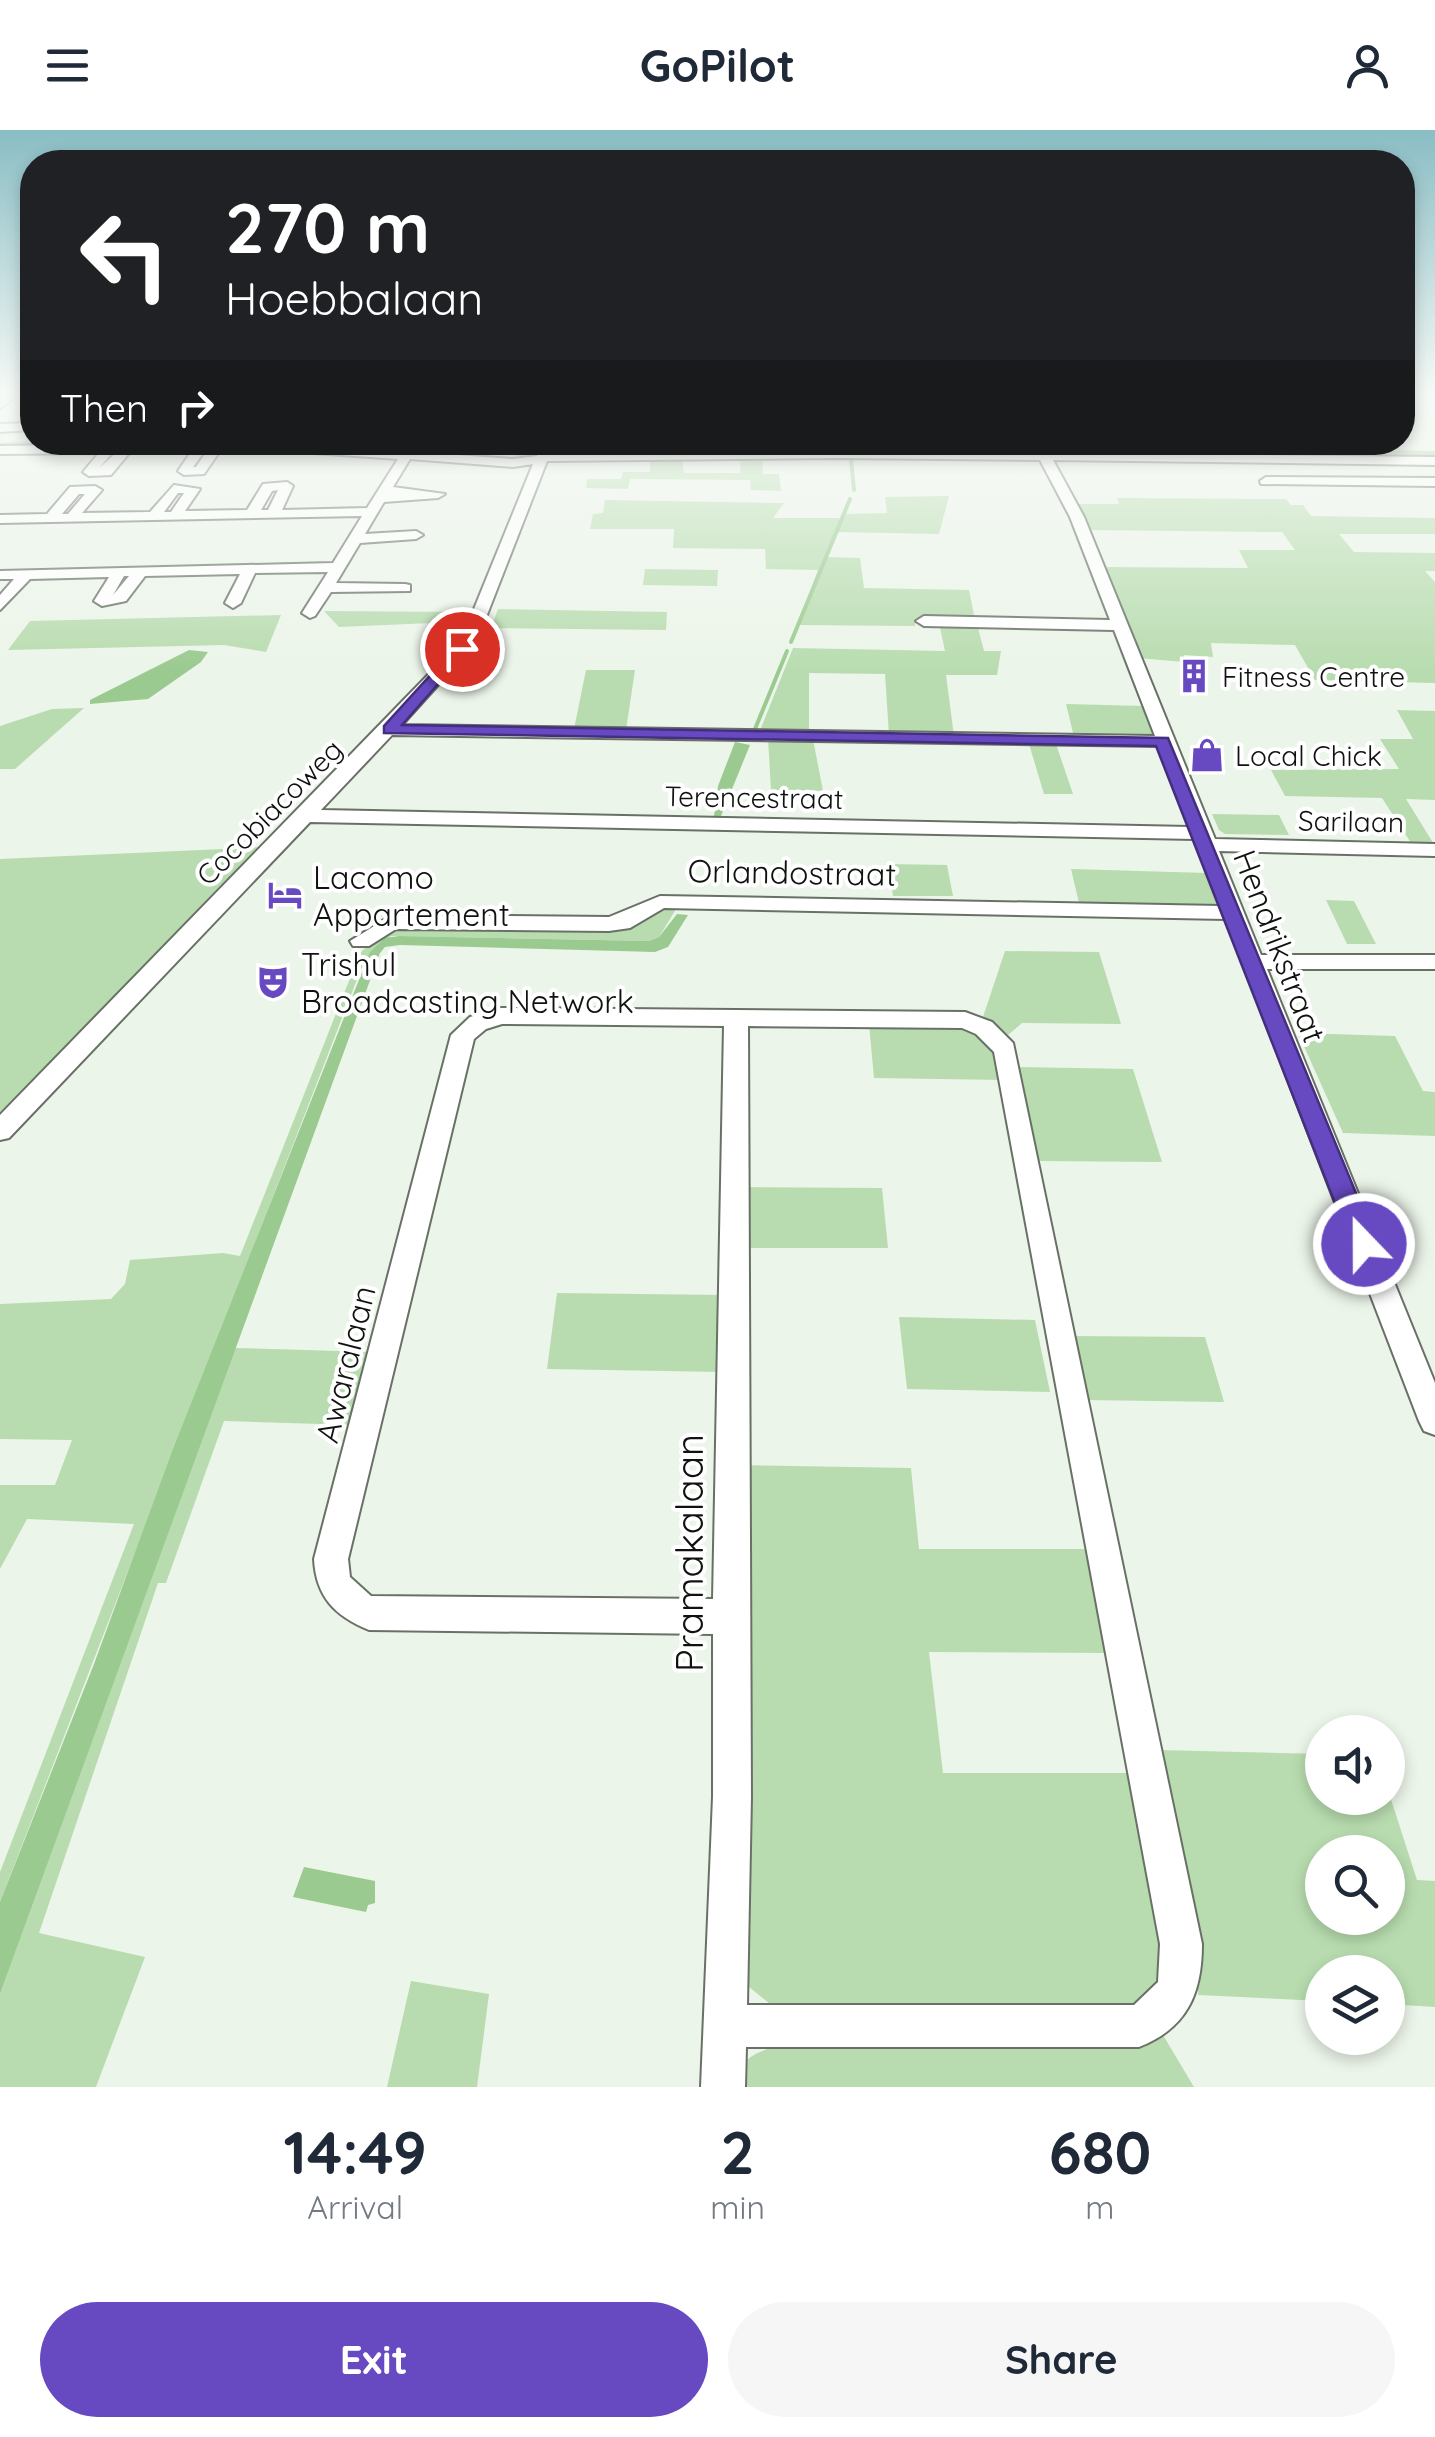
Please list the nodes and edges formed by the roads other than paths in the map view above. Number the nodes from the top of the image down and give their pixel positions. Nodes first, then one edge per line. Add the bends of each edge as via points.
1 (174, 489) edge
2 (192, 489) edge
3 (267, 489) edge
4 (285, 489) edge
5 (386, 489) edge
6 (529, 489) edge
7 (1062, 489) edge
8 (371, 512) junction
9 (252, 514) junction
10 (273, 514) junction
11 (154, 516) junction
12 (174, 516) junction
13 (0, 518) edge
14 (51, 518) junction
15 (72, 518) junction
16 (338, 567) junction
17 (250, 569) junction
18 (119, 572) junction
19 (140, 572) junction
20 (26, 574) junction
21 (1, 576) edge
22 (326, 587) junction
23 (405, 588) dead end
24 (0, 604) edge
25 (233, 604) dead end
26 (310, 613) dead end
27 (924, 621) dead end
28 (1119, 625) junction
29 (390, 730) junction
30 (1162, 741) junction
31 (306, 816) junction
32 (1203, 839) junction
33 (1435, 850) edge
34 (1232, 913) junction
35 (362, 941) dead end
36 (1251, 962) junction
37 (1435, 962) edge
38 (736, 1020) junction
39 (0, 1132) edge
40 (1435, 1421) edge
41 (730, 1618) junction
42 (724, 2026) junction
43 (724, 2087) edge

1 - 11 street
2 - 12 street
3 - 9 street
4 - 10 street
5 - 8 street
6 - 29 street, Cocobiacoweg via 468,643
7 - 28 street, Hendrikstraat
8 - 10 street
8 - 16 street
9 - 10 street
9 - 12 street
11 - 12 street
11 - 15 street
13 - 14 street
14 - 15 street
14 - 15 street via 76,490 95,490
16 - 17 street
16 - 22 street
17 - 19 street
17 - 25 street
18 - 19 street
18 - 19 street via 102,600 121,598
18 - 20 street
20 - 21 street
20 - 24 street
22 - 23 street
22 - 26 street
27 - 28 street
28 - 30 street, Hendrikstraat
29 - 30 street
29 - 31 street, Cocobiacoweg
30 - 32 street, Hendrikstraat
31 - 32 street, Terencestraat
31 - 39 street, Cocobiacoweg
32 - 33 street, Sarilaan
32 - 34 street, Hendrikstraat
34 - 35 street, Orlandostraat via 660,902 622,923 392,922
34 - 36 street, Hendrikstraat
36 - 37 street
36 - 40 street, Hendrikstraat
38 - 41 street, Pramakalaan
38 - 41 street, Awaralaan via 501,1016 478,1022 463,1036 331,1558 331,1582 369,1613
38 - 42 street via 965,1020 984,1028 1004,1050 1182,1976 1175,2000 1138,2026
41 - 42 street, Pramakalaan
42 - 43 street, Pramakalaan

